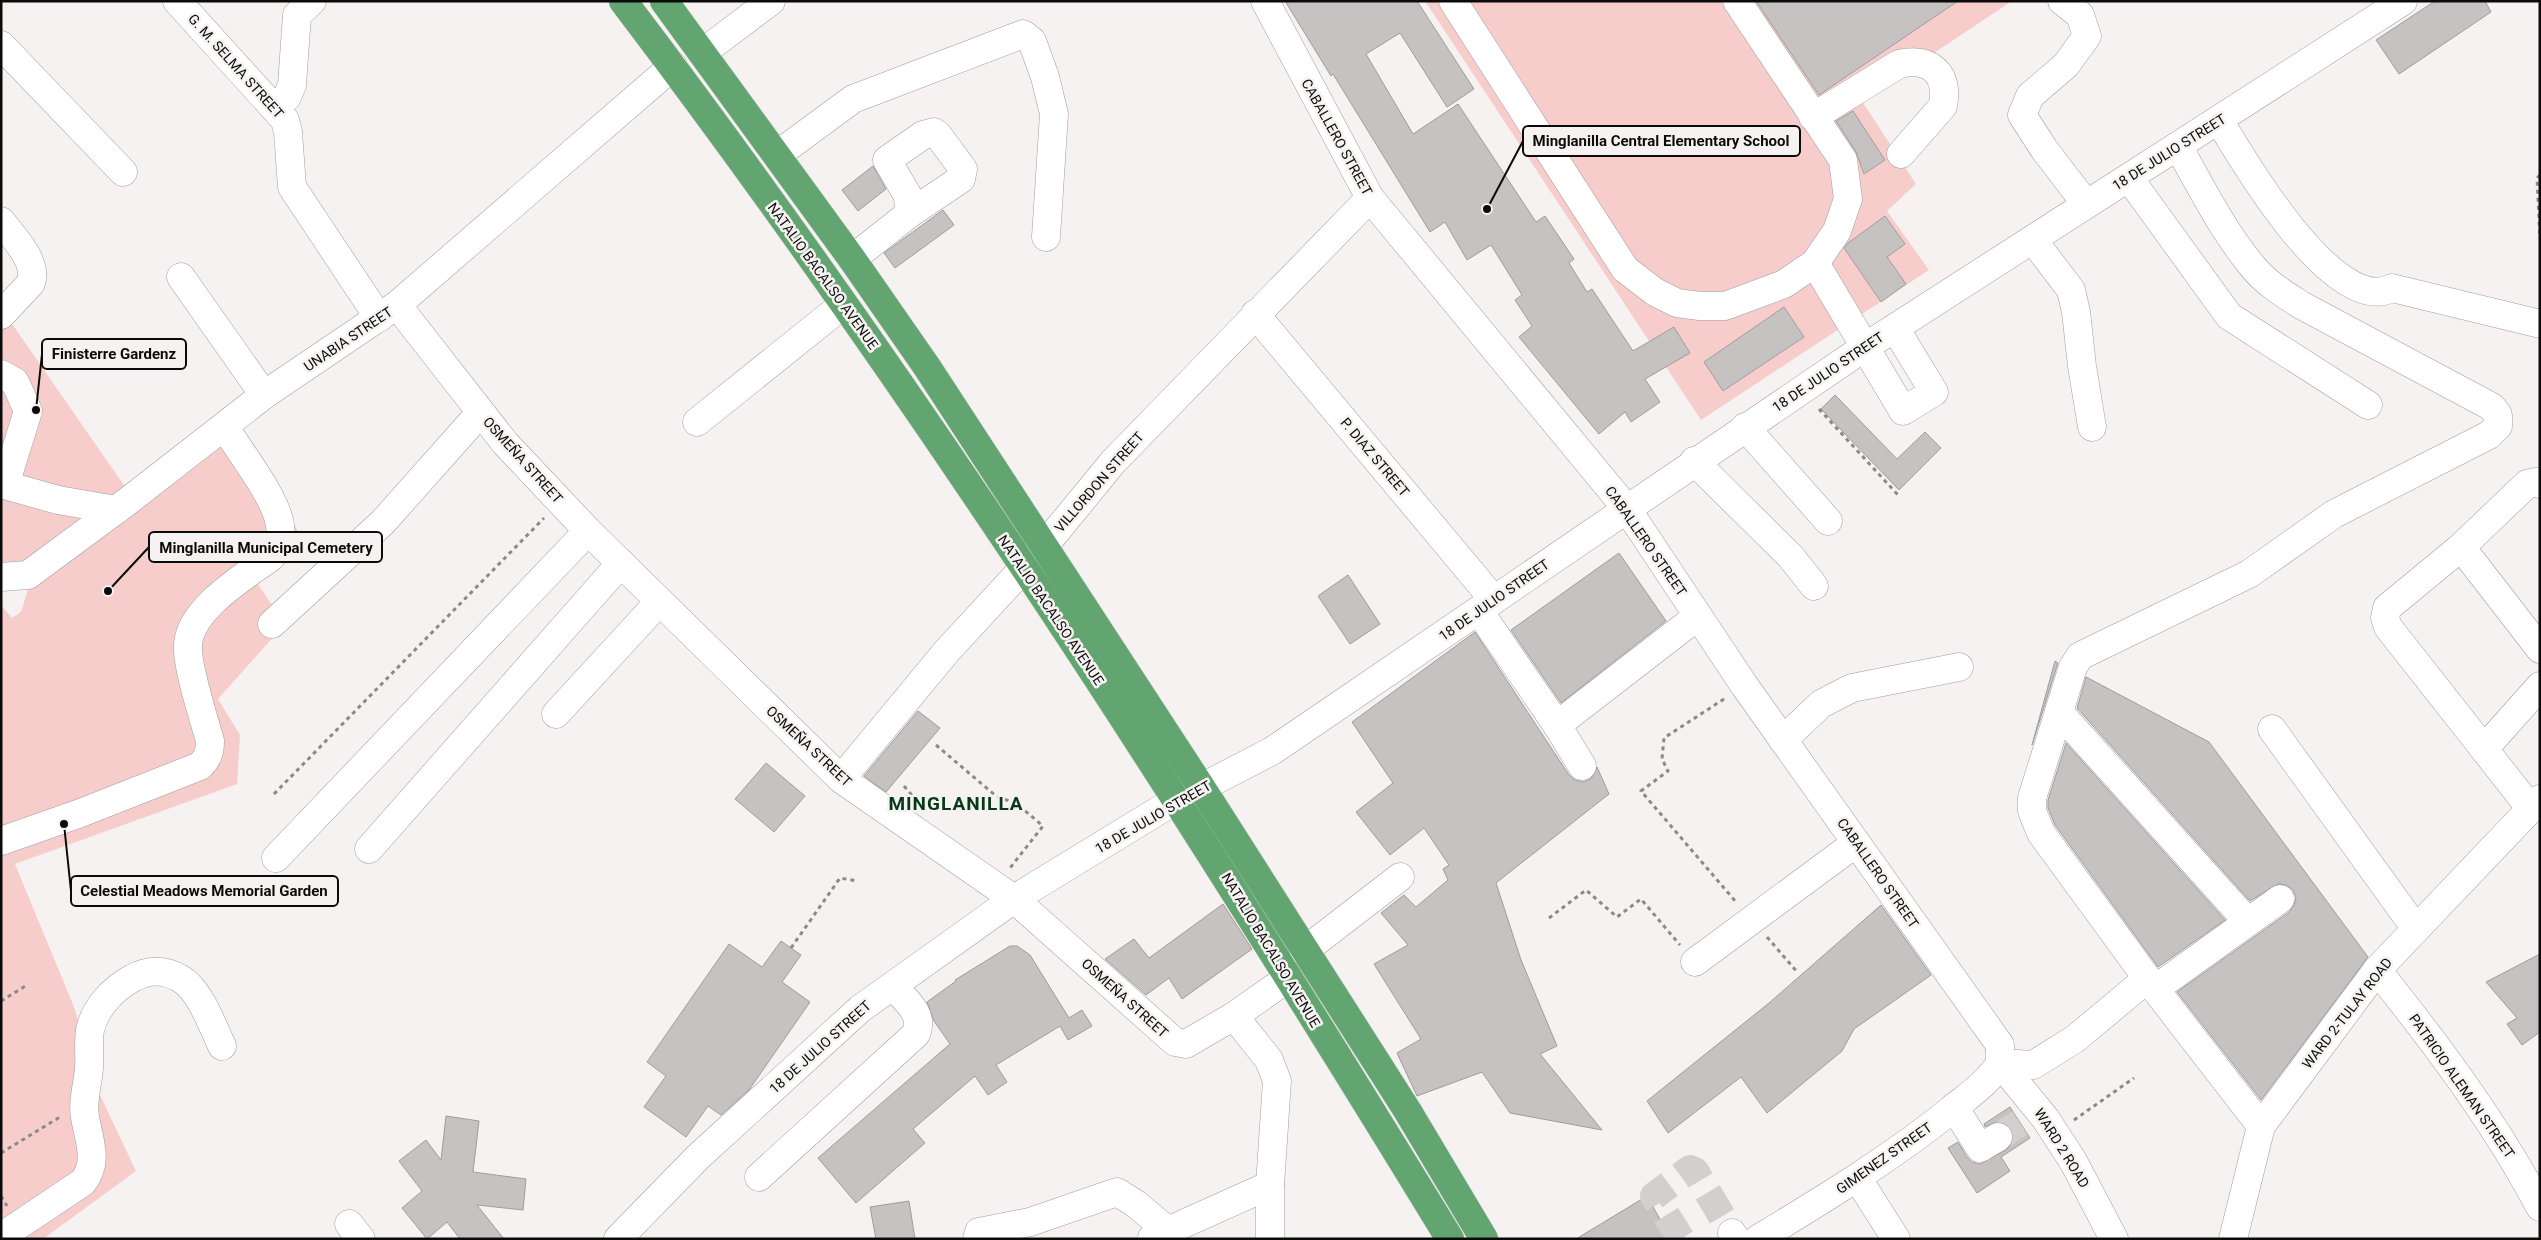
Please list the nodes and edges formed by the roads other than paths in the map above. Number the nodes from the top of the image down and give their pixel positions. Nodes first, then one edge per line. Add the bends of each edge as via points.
1 (177, 1) edge
2 (312, 1) edge
3 (623, 1) edge
4 (664, 1) edge
5 (771, 1) edge
6 (1265, 1) edge
7 (1453, 1) edge
8 (1737, 1) edge
9 (2062, 1) edge
10 (2404, 1) edge
11 (1, 45) edge
12 (702, 52) junction
13 (672, 66) junction
14 (273, 107) junction
15 (1813, 118) junction
16 (2220, 120) junction
17 (2178, 146) junction
18 (1901, 154) dead end
19 (777, 155) junction
20 (123, 172) dead end
21 (2129, 178) junction
22 (1370, 198) junction
23 (2086, 204) junction
24 (909, 214) dead end
25 (1, 221) edge
26 (1046, 237) dead end
27 (2033, 240) junction
28 (852, 258) junction
29 (1815, 263) junction
30 (181, 277) dead end
31 (844, 304) junction
32 (388, 312) junction
33 (1255, 314) junction
34 (1, 315) edge
35 (2540, 324) edge
36 (1895, 328) junction
37 (1865, 347) junction
38 (1, 374) edge
39 (264, 395) junction
40 (2368, 405) dead end
41 (480, 413) junction
42 (697, 422) dead end
43 (225, 427) junction
44 (1745, 427) junction
45 (2092, 427) dead end
46 (1694, 461) junction
47 (2540, 484) edge
48 (3, 485) edge
49 (1627, 509) junction
50 (116, 510) junction
51 (1828, 521) dead end
52 (588, 531) junction
53 (1045, 545) junction
54 (2461, 547) junction
55 (621, 563) junction
56 (1023, 567) junction
57 (1, 577) edge
58 (1814, 586) dead end
59 (659, 602) junction
60 (1486, 606) junction
61 (1698, 616) junction
62 (272, 624) dead end
63 (2540, 649) edge
64 (1959, 667) dead end
65 (2540, 686) edge
66 (2059, 712) junction
67 (556, 714) dead end
68 (1557, 725) junction
69 (2272, 729) dead end
70 (1789, 733) junction
71 (2484, 749) junction
72 (1582, 766) dead end
73 (841, 779) junction
74 (1201, 787) junction
75 (1178, 800) junction
76 (2535, 804) edge
77 (1, 841) edge
78 (1856, 844) junction
79 (369, 849) dead end
80 (276, 858) dead end
81 (1400, 877) dead end
82 (1014, 899) junction
83 (2280, 899) dead end
84 (2248, 922) junction
85 (2416, 929) junction
86 (1304, 951) junction
87 (1696, 962) road end
88 (2377, 970) junction
89 (1288, 978) junction
90 (893, 986) junction
91 (2146, 989) junction
92 (1234, 1016) junction
93 (222, 1046) dead end
94 (2000, 1063) junction
95 (1954, 1107) junction
96 (2019, 1123) junction
97 (2261, 1126) junction
98 (759, 1177) dead end
99 (1858, 1179) junction
100 (1270, 1185) junction
101 (2540, 1207) edge
102 (1159, 1234) edge
103 (1742, 1237) edge
104 (1, 1238) edge
105 (618, 1239) edge
106 (977, 1239) edge
107 (1270, 1239) edge
108 (1450, 1239) edge
109 (1484, 1239) edge
110 (1896, 1239) edge
111 (2114, 1239) edge
112 (2232, 1239) edge

1 - 14 street, G. M. SELMA STREET
2 - 14 street via 297,14 292,85 287,97
3 - 13 highway, NATALIO BACALSO AVENUE
4 - 12 highway, NATALIO BACALSO AVENUE
5 - 12 street
6 - 22 street, CABALLERO STREET
7 - 29 street via 1626,269 1655,292 1677,303 1725,306 1784,284
8 - 15 street
9 - 23 street via 2080,15 2087,36 2066,65 2030,96 2022,115
10 - 16 street, 18 DE JULIO STREET
11 - 20 street
12 - 19 highway, NATALIO BACALSO AVENUE
13 - 31 highway, NATALIO BACALSO AVENUE
13 - 32 street, UNABIA STREET
14 - 32 street, G. M. SELMA STREET via 285,120 288,132 292,187
15 - 18 street via 1899,64 1915,60 1928,65 1944,83 1944,106
15 - 29 street via 1843,160 1848,199 1837,231
16 - 17 street, 18 DE JULIO STREET
16 - 35 street via 2292,231 2352,286 2378,292 2392,288
17 - 21 street, 18 DE JULIO STREET
17 - 66 street via 2238,246 2274,287 2301,305 2492,407 2498,415 2498,426 2489,435 2334,514 2248,574 2080,656 2066,684
19 - 26 street via 853,99 1023,34 1032,41 1046,77 1054,114
19 - 28 highway, NATALIO BACALSO AVENUE
21 - 23 street, 18 DE JULIO STREET
21 - 40 street via 2229,316
22 - 33 street, VILLORDON STREET
22 - 49 street, CABALLERO STREET
23 - 27 street, 18 DE JULIO STREET
24 - 28 street
25 - 34 street via 26,256 33,277 32,284
27 - 36 street, 18 DE JULIO STREET
27 - 45 street via 2070,290
28 - 53 highway, NATALIO BACALSO AVENUE
29 - 37 street
30 - 39 street
31 - 42 street
31 - 56 highway, NATALIO BACALSO AVENUE
32 - 39 street, UNABIA STREET
32 - 41 street, OSMEÑA STREET
33 - 53 street, VILLORDON STREET via 1113,462
33 - 60 street, P. DIAZ STREET
36 - 37 street, 18 DE JULIO STREET
36 - 37 street via 1934,392 1903,410
37 - 44 street, 18 DE JULIO STREET
38 - 48 street via 15,382 28,411
39 - 43 street, UNABIA STREET
41 - 52 street, OSMEÑA STREET via 504,443
41 - 62 street via 383,522
43 - 50 street, UNABIA STREET
43 - 77 street via 273,504 281,527 277,550 271,558 213,600 191,631 188,653 210,742 207,759 200,766
44 - 46 street, 18 DE JULIO STREET
44 - 51 street
46 - 49 street, 18 DE JULIO STREET
46 - 58 street via 1791,557
47 - 54 street via 2527,484
48 - 50 street via 58,500
49 - 60 street, 18 DE JULIO STREET
49 - 61 street, CABALLERO STREET
50 - 57 street, UNABIA STREET via 28,575
52 - 55 street, OSMEÑA STREET
52 - 80 street
53 - 56 street, VILLORDON STREET
53 - 74 highway, NATALIO BACALSO AVENUE
54 - 63 street
54 - 71 street via 2387,608 2385,618 2388,627
55 - 59 street, OSMEÑA STREET
55 - 79 street
56 - 73 street, VILLORDON STREET via 947,651
56 - 75 highway, NATALIO BACALSO AVENUE
59 - 67 street
59 - 73 street, OSMEÑA STREET
60 - 68 street, P. DIAZ STREET
60 - 74 street, 18 DE JULIO STREET via 1272,751
61 - 68 street
61 - 70 street, CABALLERO STREET via 1751,695
64 - 70 street via 1852,688 1827,700
65 - 71 street
66 - 84 street
66 - 91 street via 2032,798 2035,821
68 - 72 street, P. DIAZ STREET
69 - 85 street
70 - 78 street, CABALLERO STREET
71 - 76 street
73 - 82 street, OSMEÑA STREET
74 - 75 street, 18 DE JULIO STREET
74 - 86 highway, NATALIO BACALSO AVENUE
75 - 82 street, 18 DE JULIO STREET
75 - 89 highway, NATALIO BACALSO AVENUE
76 - 85 street, WARD 2-TULAY ROAD
78 - 87 street
78 - 94 street, CABALLERO STREET via 2000,1045
81 - 86 street
82 - 90 street, 18 DE JULIO STREET
82 - 92 street, OSMEÑA STREET via 1178,1045 1186,1044
83 - 84 street
84 - 91 street
85 - 88 street, WARD 2-TULAY ROAD
86 - 109 highway, NATALIO BACALSO AVENUE
88 - 97 street, WARD 2-TULAY ROAD
88 - 101 street, PATRICIO ALEMAN STREET via 2434,1042 2523,1174
89 - 92 street, OSMEÑA STREET
89 - 108 highway, NATALIO BACALSO AVENUE
90 - 98 street via 916,1014 919,1021 916,1034
90 - 105 street, 18 DE JULIO STREET via 860,1009 713,1144
91 - 94 street via 2033,1065
91 - 97 street
92 - 100 street via 1269,1060 1277,1081
93 - 104 street via 188,983 173,974 163,970 149,972 117,988 99,1007 90,1032 84,1104 92,1172 83,1182
94 - 95 street, GIMENEZ STREET via 1992,1077
94 - 96 street, WARD 2 ROAD
95 - 96 street via 1980,1148
95 - 99 street, GIMENEZ STREET
96 - 111 street, WARD 2 ROAD via 2054,1133 2073,1161
97 - 112 street, WARD 2-TULAY ROAD
99 - 103 street, GIMENEZ STREET
99 - 110 street
100 - 102 street
100 - 107 street
102 - 106 street via 1136,1204 1117,1192 1030,1222 979,1232

